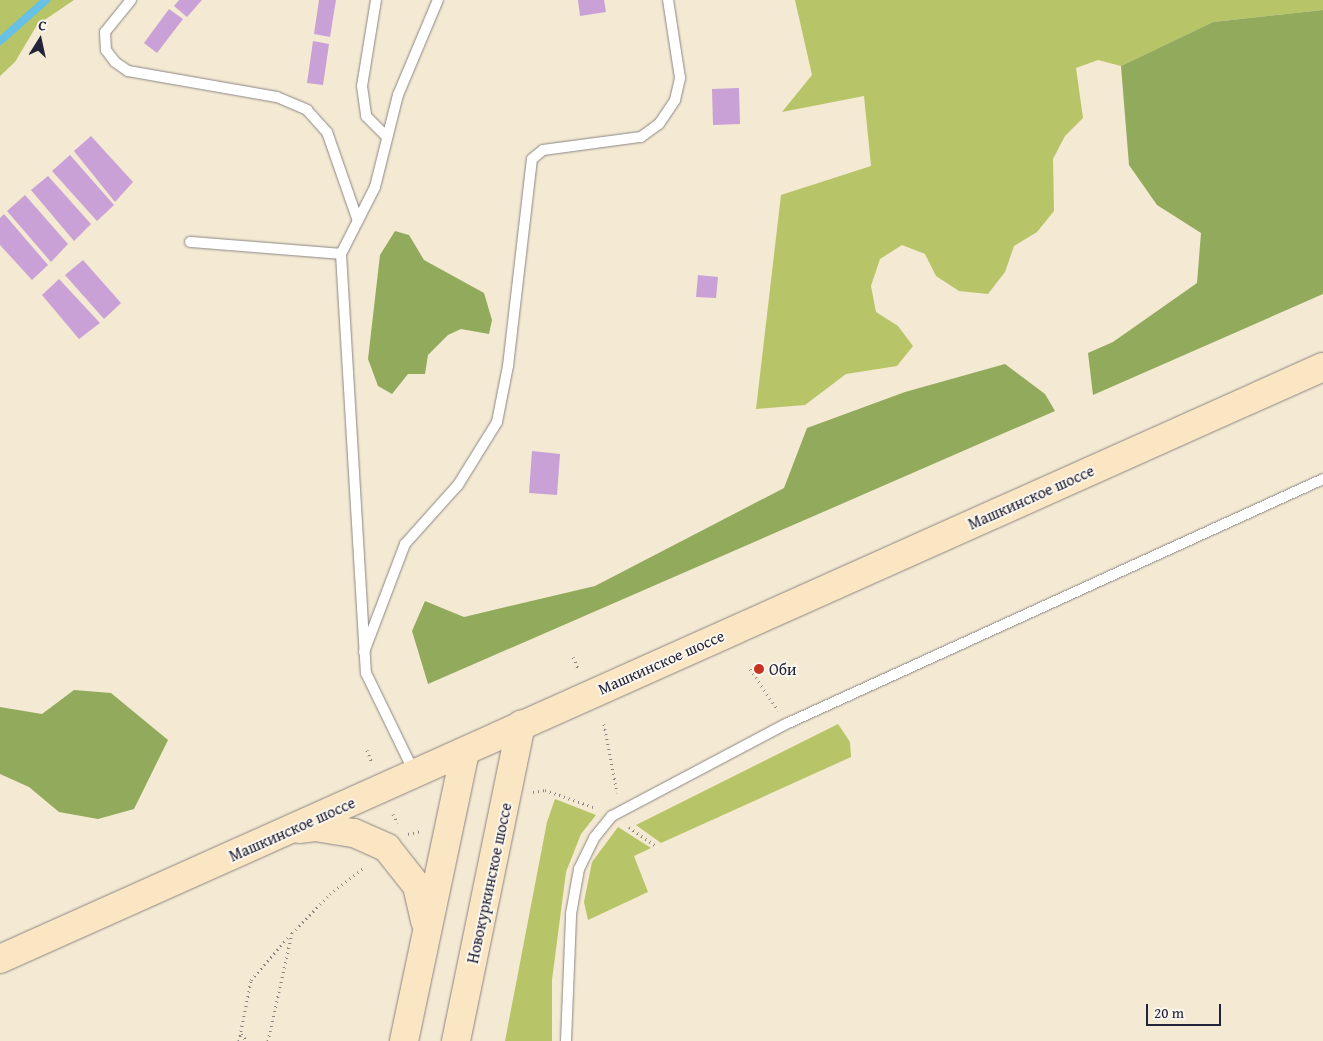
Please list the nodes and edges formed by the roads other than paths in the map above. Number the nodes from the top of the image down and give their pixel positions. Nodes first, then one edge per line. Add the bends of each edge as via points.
1 (131, 0) edge
2 (376, 0) edge
3 (438, 0) edge
4 (668, 0) edge
5 (387, 137) junction
6 (358, 221) junction
7 (190, 242) dead end
8 (341, 254) junction
9 (1323, 367) edge
10 (1323, 479) edge
11 (364, 652) junction
12 (521, 725) junction
13 (465, 750) junction
14 (415, 773) junction
15 (286, 832) junction
16 (425, 938) junction
17 (0, 959) edge
18 (404, 1041) edge
19 (456, 1041) edge
20 (566, 1041) edge

1 - 6 lane via 105,32 106,50 115,62 128,70 277,97 307,110 328,132
2 - 5 lane via 362,86 366,116
3 - 5 lane via 398,95
4 - 11 lane via 680,78 675,100 659,124 642,137 543,150 532,159 508,366 498,422 458,485 404,544
5 - 6 lane via 375,187
6 - 8 lane
7 - 8 lane
8 - 11 lane
9 - 12 main road, Машкинское шоссе
10 - 20 lane via 786,724 620,811 594,838 579,869 571,914
11 - 14 lane via 366,673
12 - 13 main road, Машкинское шоссе
12 - 19 main road, Новокуркинское шоссе
13 - 14 main road, Машкинское шоссе
13 - 16 main road
14 - 15 main road, Машкинское шоссе
15 - 16 main road via 315,826 354,833 387,848 417,886
15 - 17 main road, Машкинское шоссе
16 - 18 main road

